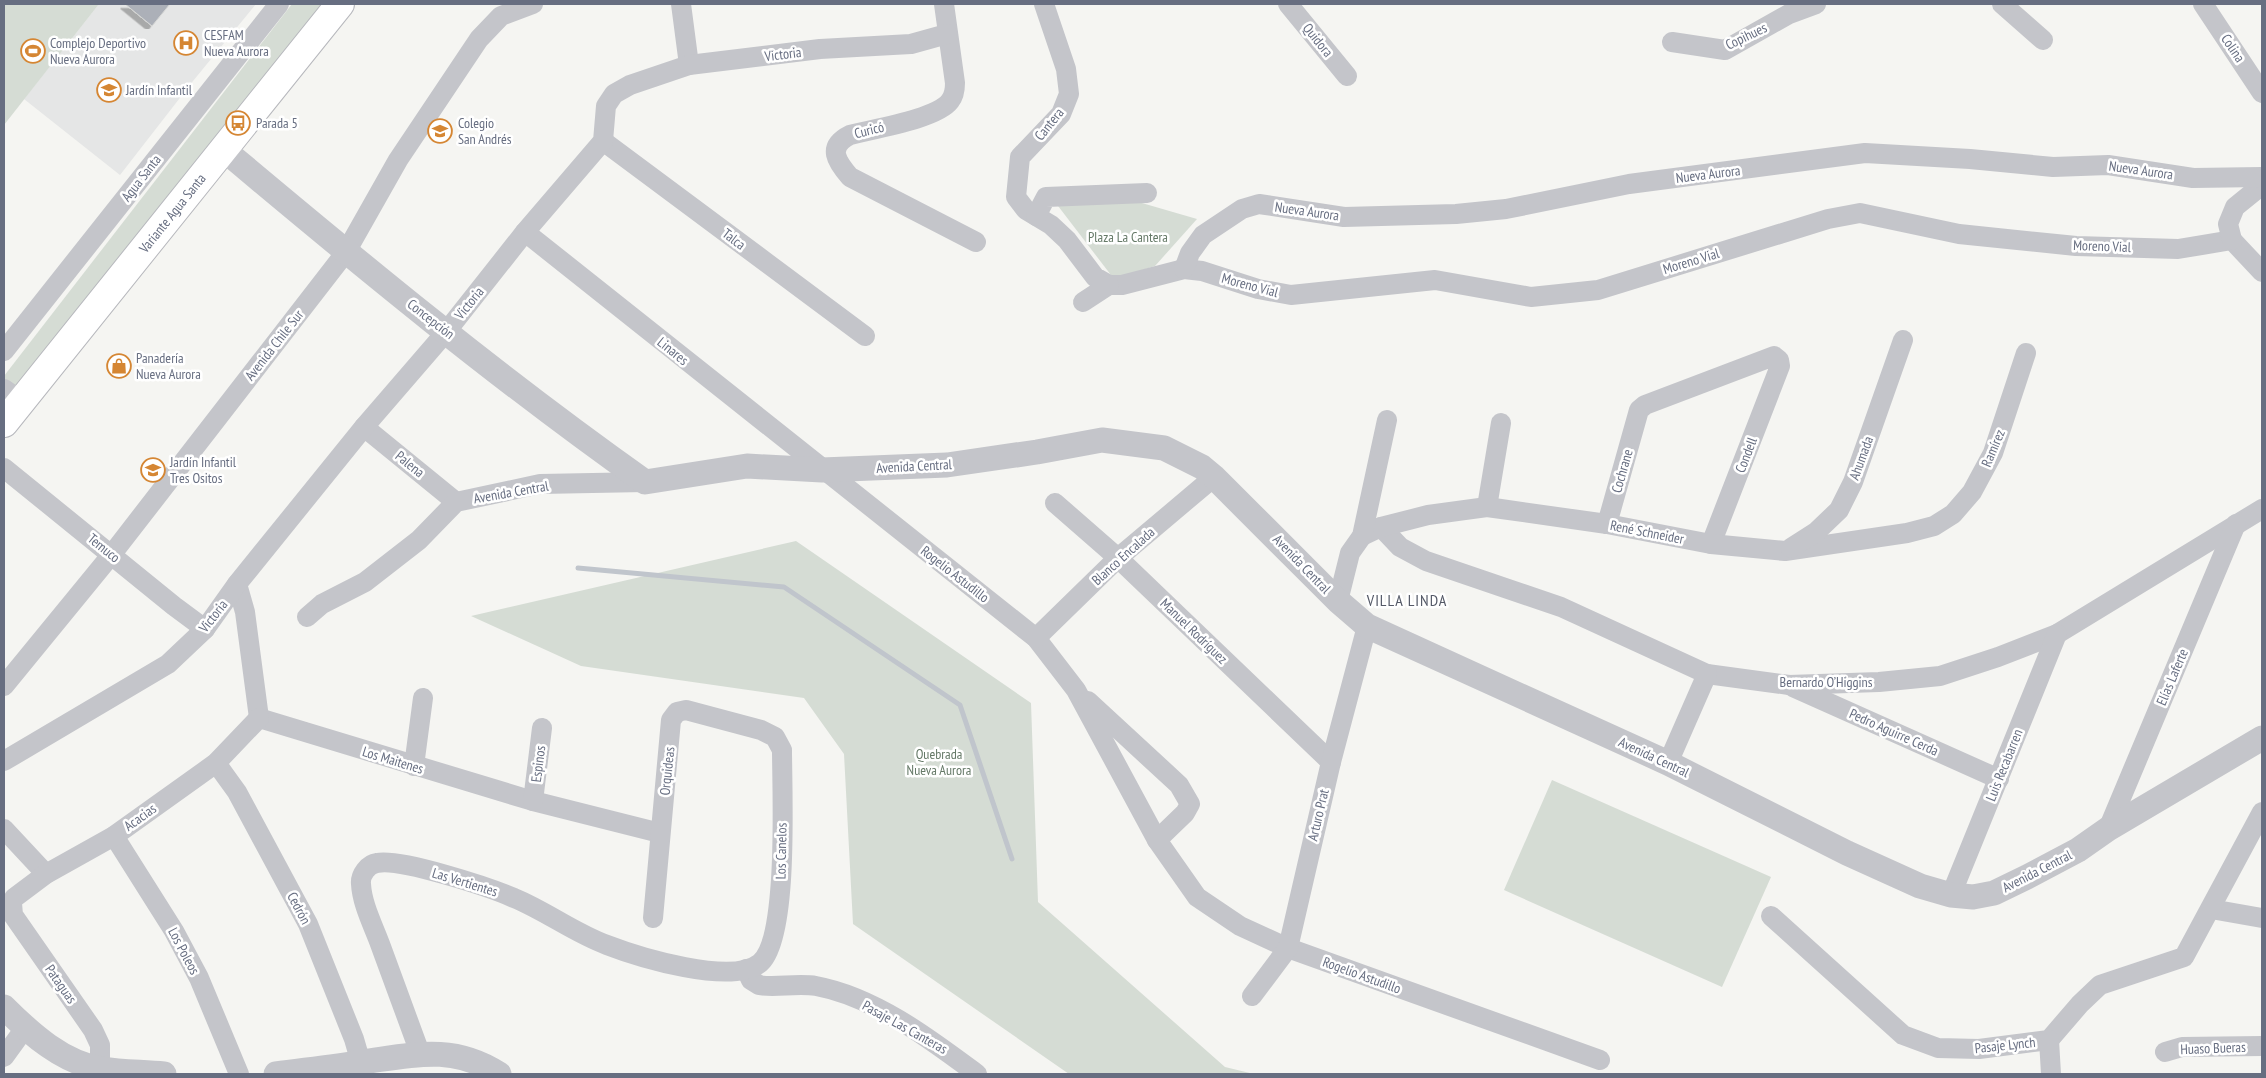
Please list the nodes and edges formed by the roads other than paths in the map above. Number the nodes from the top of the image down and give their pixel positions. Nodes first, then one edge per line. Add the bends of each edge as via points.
1 (279, 4) edge
2 (340, 4) edge
3 (533, 4) edge
4 (681, 4) edge
5 (944, 4) edge
6 (1044, 4) edge
7 (1288, 4) edge
8 (1816, 4) edge
9 (2002, 4) edge
10 (2203, 4) edge
11 (947, 34) junction
12 (2043, 40) dead end
13 (1672, 42) dead end
14 (689, 65) junction
15 (1347, 76) dead end
16 (2262, 93) edge
17 (602, 141) junction
18 (223, 149) junction
19 (2262, 177) edge
20 (2262, 185) edge
21 (1147, 193) dead end
22 (1031, 213) junction
23 (525, 232) junction
24 (2232, 240) junction
25 (976, 242) dead end
26 (346, 252) junction
27 (1184, 269) junction
28 (2262, 272) edge
29 (1109, 285) junction
30 (1083, 302) dead end
31 (446, 332) junction
32 (865, 336) dead end
33 (1904, 340) dead end
34 (4, 352) edge
35 (2026, 353) dead end
36 (12, 395) edge
37 (1637, 418) joint
38 (1387, 420) dead end
39 (4, 423) edge
40 (1502, 423) dead end
41 (364, 427) junction
42 (4, 468) edge
43 (822, 470) junction
44 (1214, 477) junction
45 (645, 482) junction
46 (456, 502) junction
47 (1056, 503) dead end
48 (1487, 507) junction
49 (2262, 510) edge
50 (1607, 524) junction
51 (2236, 524) junction
52 (1934, 526) joint
53 (1381, 528) junction
54 (1362, 536) junction
55 (1711, 544) junction
56 (1785, 551) junction
57 (112, 554) junction
58 (1118, 558) junction
59 (237, 584) junction
60 (1338, 601) junction
61 (307, 618) dead end
62 (1367, 626) junction
63 (205, 629) junction
64 (2057, 634) junction
65 (1036, 638) junction
66 (1707, 674) junction
67 (1788, 685) junction
68 (4, 686) edge
69 (1076, 690) junction
70 (423, 698) dead end
71 (259, 718) junction
72 (542, 728) dead end
73 (761, 730) joint
74 (2262, 738) edge
75 (4, 761) edge
76 (1331, 762) junction
77 (216, 763) junction
78 (1668, 763) junction
79 (414, 766) junction
80 (1999, 779) junction
81 (533, 801) junction
82 (2262, 812) edge
83 (4, 829) edge
84 (2108, 829) junction
85 (660, 833) junction
86 (114, 836) junction
87 (1157, 840) junction
88 (46, 874) junction
89 (1951, 895) junction
90 (12, 902) joint
91 (2211, 909) junction
92 (1771, 916) dead end
93 (653, 918) dead end
94 (2262, 918) edge
95 (1288, 948) junction
96 (746, 969) junction
97 (1252, 996) dead end
98 (4, 1006) edge
99 (25, 1028) junction
100 (2049, 1040) junction
101 (2262, 1046) edge
102 (2165, 1052) dead end
103 (420, 1053) junction
104 (4, 1057) edge
105 (1600, 1060) dead end
106 (360, 1068) edge
107 (100, 1072) edge
108 (493, 1072) edge
109 (164, 1074) edge
110 (239, 1074) edge
111 (276, 1074) edge
112 (977, 1074) edge
113 (2051, 1074) edge

1 - 34 street, Agua Santa
2 - 18 main road, Variante Agua Santa
3 - 26 street, Avenida Chile Sur via 500,16 478,40 398,160
4 - 14 street
5 - 11 street
6 - 22 street, Cantera via 1066,69 1069,94 1061,114 1020,157 1016,197
7 - 15 street, Quidora
8 - 13 street, Copihues via 1789,14 1725,50
9 - 12 street
10 - 16 street, Colina
11 - 14 street, Victoria via 911,44 820,49
11 - 25 street, Curicó via 955,82 950,102 928,116 850,135 840,140 835,148 838,164 850,177
14 - 17 street, Victoria via 630,84 614,94 606,106
17 - 23 street, Victoria
17 - 32 street, Talca
18 - 26 street, Concepción
18 - 36 main road, Variante Agua Santa
19 - 27 street, Nueva Aurora via 2193,178 2108,164 2054,167 1865,154 1629,184 1506,209 1456,214 1344,217 1259,204 1242,209 1204,235 1190,253
20 - 24 street via 2234,207 2228,224
21 - 22 street via 1046,197
22 - 29 street via 1051,225 1067,240 1095,277
23 - 31 street, Victoria
23 - 43 street, Linares
24 - 27 street, Moreno Vial via 2178,249 2076,246 1959,234 1860,213 1828,219 1598,290 1531,297 1434,280 1291,295
24 - 28 street
26 - 31 street, Concepción
26 - 57 street, Avenida Chile Sur
27 - 29 street, Moreno Vial via 1131,284
29 - 30 street, Moreno Vial
31 - 41 street, Victoria
31 - 45 street, Concepción via 566,426
33 - 56 street, Ahumada via 1853,482 1839,510 1816,532
35 - 52 street, Ramírez via 1993,453 1972,492 1953,514
36 - 39 main road, Variante Agua Santa
37 - 50 street, Cochrane
37 - 55 street, Condell via 1645,405 1774,356 1779,360 1780,366
38 - 54 street
40 - 48 street
41 - 46 street, Palena
41 - 59 street, Victoria
42 - 57 street, Temuco
43 - 44 street, Avenida Central via 947,465 1102,440 1164,448 1202,467
43 - 45 street, Avenida Central via 747,466
43 - 65 street, Rogelio Astudillo
44 - 58 street, Blanco Encalada
44 - 60 street, Avenida Central
45 - 46 street, Avenida Central via 540,484
46 - 61 street, Avenida Central via 420,540 365,582 322,604
47 - 58 street, Manuel Rodríguez
48 - 50 street, René Schneider
48 - 53 street, René Schneider via 1428,515
49 - 51 street, Bernardo O’Higgins
50 - 55 street, René Schneider
51 - 64 street, Bernardo O’Higgins
51 - 84 street, Elías Laferte
52 - 56 street, René Schneider via 1907,534
53 - 54 street, René Schneider
53 - 66 street, Bernardo O’Higgins via 1400,546 1426,561 1561,607
54 - 60 street via 1350,553
55 - 56 street, René Schneider
57 - 63 street, Temuco
57 - 68 street, Avenida Chile Sur
58 - 65 street, Blanco Encalada
58 - 76 street, Manuel Rodríguez
59 - 63 street, Victoria
59 - 71 street via 245,612
60 - 62 street, Avenida Central
62 - 76 street, Arturo Prat
62 - 78 street, Avenida Central
63 - 75 street, Victoria via 168,664
64 - 67 street, Bernardo O’Higgins via 1940,676
64 - 80 street, Luis Recabarren
65 - 69 street, Rogelio Astudillo
66 - 67 street, Bernardo O’Higgins
66 - 78 street
67 - 80 street, Pedro Aguirre Cerda
69 - 87 street, Rogelio Astudillo
69 - 87 street, Rogelio Astudillo via 1179,785 1190,804
70 - 79 street
71 - 77 street, Acacias
71 - 79 street, Los Maitenes
72 - 81 street, Espinos
73 - 85 street, Orquideas via 686,710 677,712 672,720
73 - 96 street, Los Canelos via 775,737 782,750 780,891 771,948 760,963
74 - 84 street, Avenida Central
76 - 95 street, Arturo Prat
77 - 86 street, Acacias
77 - 106 street, Cedrón via 237,792 308,924
78 - 89 street, Avenida Central via 1856,857 1920,886
79 - 81 street, Los Maitenes
80 - 89 street, Luis Recabarren
81 - 85 street, Los Maitenes
82 - 91 street, Pasaje Lynch
83 - 88 street
84 - 89 street, Avenida Central via 2078,850 1994,893 1973,897
85 - 93 street, Orquideas
86 - 88 street, Acacias
86 - 110 street, Los Poleos via 174,931 199,978
87 - 95 street, Rogelio Astudillo via 1197,897 1240,926
88 - 90 street, Acacias via 16,894
90 - 107 street, Pataguas via 13,914 93,1030 100,1045
91 - 94 street
91 - 100 street, Pasaje Lynch via 2184,957 2100,985
92 - 100 street, Pasaje Lynch via 1903,1035 1938,1048 1980,1049
95 - 97 street, Arturo Prat
95 - 105 street, Rogelio Astudillo
96 - 103 street, Las Vertientes via 720,972 648,959 604,944 506,895 460,879 397,864 376,863 365,870 360,883
96 - 112 street, Pasaje Las Canteras via 759,985 817,987 862,1002 925,1036
98 - 99 street
99 - 104 street
99 - 107 street via 70,1060
100 - 113 street
101 - 102 street, Huaso Bueras via 2182,1047
103 - 106 street
103 - 108 street via 456,1056
106 - 111 street
107 - 109 street

